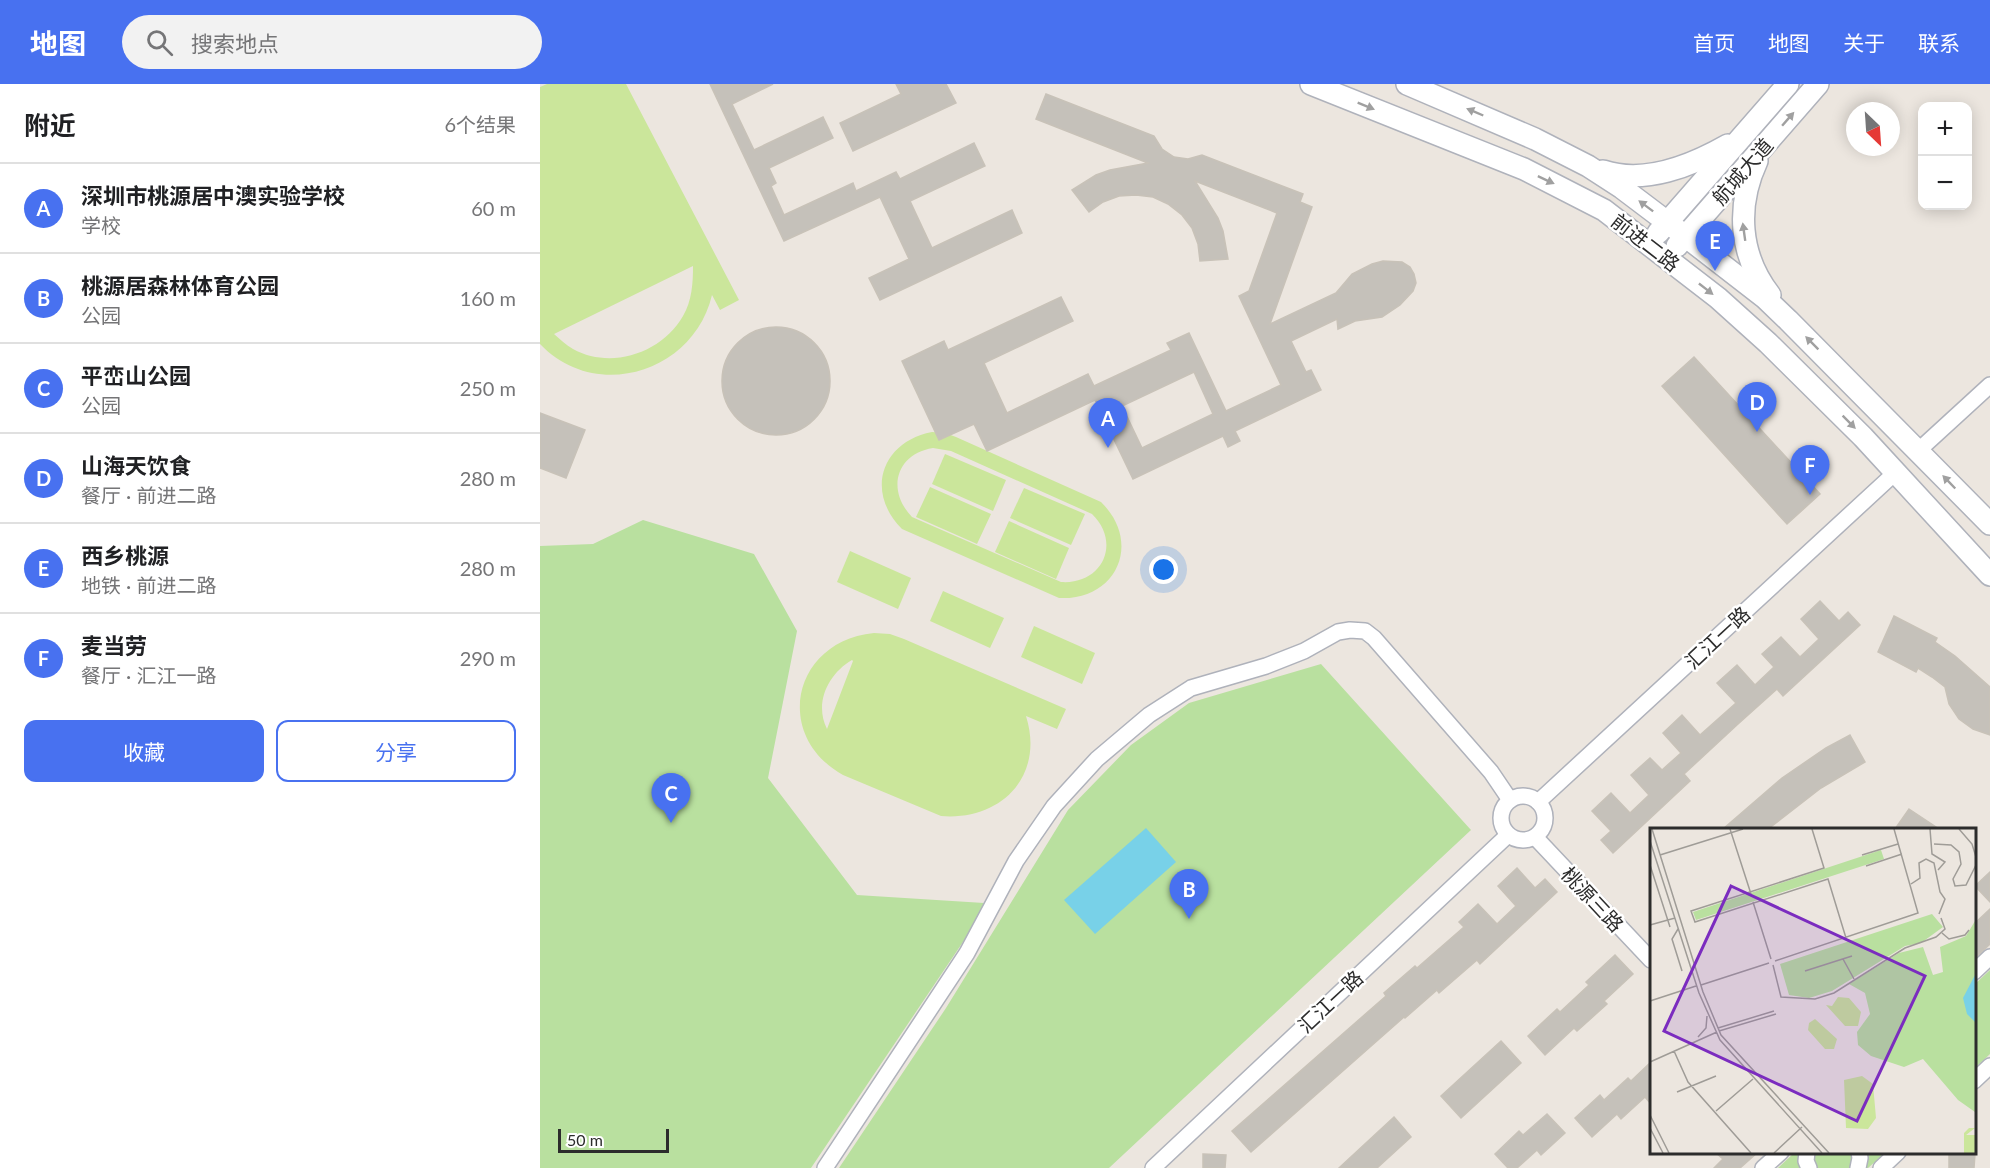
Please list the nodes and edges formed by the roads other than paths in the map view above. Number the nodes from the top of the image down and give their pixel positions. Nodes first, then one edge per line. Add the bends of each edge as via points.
1 (1311, 84) edge
2 (1407, 84) edge
3 (1788, 84) edge
4 (1818, 84) edge
5 (1747, 130) junction
6 (1765, 146) junction
7 (1588, 166) junction
8 (1667, 222) junction
9 (1685, 236) junction
10 (1649, 243) junction
11 (1666, 258) junction
12 (1788, 320) junction
13 (1990, 385) edge
14 (1919, 450) junction
15 (1896, 472) junction
16 (1990, 524) edge
17 (1990, 575) edge
18 (1510, 800) junction
19 (1539, 802) junction
20 (1508, 835) junction
21 (1535, 837) junction
22 (1990, 957) edge
23 (1650, 959) edge
24 (1975, 971) edge
25 (1990, 1066) edge
26 (1975, 1081) edge
27 (1780, 1153) edge
28 (1807, 1153) edge
29 (1859, 1153) edge
30 (1897, 1153) edge
31 (825, 1168) edge
32 (1153, 1168) edge
33 (1764, 1168) edge
34 (1809, 1168) edge
35 (1857, 1168) edge
36 (1881, 1168) edge

1 -> 10 main road, 前进二路 via 1524,169 1604,210
7 -> 2 main road, 前进二路
3 - 5 main road, 航城大道
6 -> 4 main road, 航城大道
5 - 7 main road via 1709,156 1662,172 1615,175
5 - 8 main road, 航城大道
6 - 9 main road, 航城大道
12 -> 6 main road via 1753,268 1742,222 1750,175
8 -> 7 main road, 前进二路
8 - 9 main road, 前进二路
8 - 10 main road, 航城大道
9 - 11 main road, 航城大道
9 - 12 main road, 前进二路
10 - 11 main road, 前进二路
11 -> 15 main road, 前进二路 via 1768,343
14 -> 12 main road, 前进二路
13 - 14 street
16 -> 14 main road, 前进二路
15 - 17 main road, 前进二路
15 - 19 street, 汇江一路
18 - 19 street via 1528,796
18 - 20 street via 1500,817
18 - 31 street via 1491,772 1365,631 1338,632 1266,666 1191,688 1149,715 1106,752 1054,806 1016,861 967,953
19 - 21 street via 1545,820
20 - 21 street via 1521,841
20 - 32 street, 汇江一路
21 - 23 street, 桃源三路
22 - 24 street
25 - 26 street
27 - 33 street
28 - 34 street
29 - 35 street
30 - 36 street

